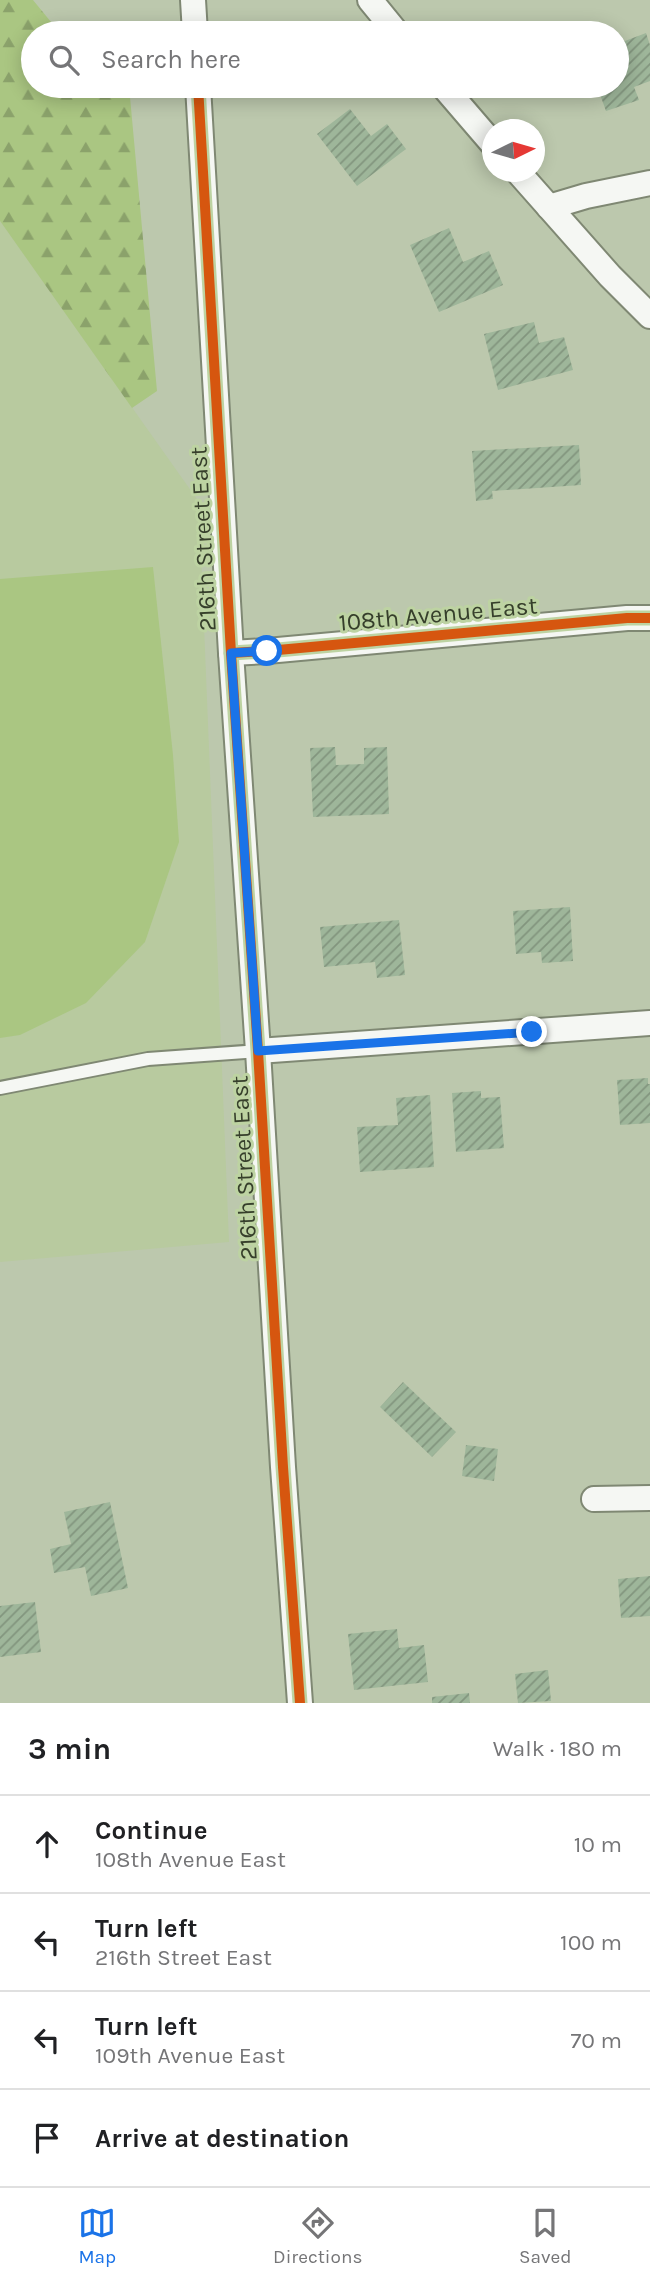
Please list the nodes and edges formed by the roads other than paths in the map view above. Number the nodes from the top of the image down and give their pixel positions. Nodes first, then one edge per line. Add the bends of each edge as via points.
1 (193, 0) edge
2 (370, 0) edge
3 (194, 21) edge
4 (387, 21) edge
5 (199, 98) edge
6 (453, 98) edge
7 (482, 131) edge
8 (527, 182) edge
9 (650, 183) edge
10 (548, 207) junction
11 (650, 316) edge
12 (650, 618) edge
13 (231, 653) junction
14 (650, 1023) edge
15 (258, 1051) junction
16 (0, 1088) edge
17 (650, 1498) edge
18 (594, 1499) dead end
19 (300, 1703) edge

1 - 3 street
2 - 4 street
5 - 13 street, 216th Street East
6 - 7 street
8 - 10 street
9 - 10 street
10 - 11 street
12 - 13 street, 108th Avenue East
13 - 15 street, 216th Street East
14 - 15 street
15 - 16 lane via 148,1059
15 - 19 street, 216th Street East
17 - 18 street

